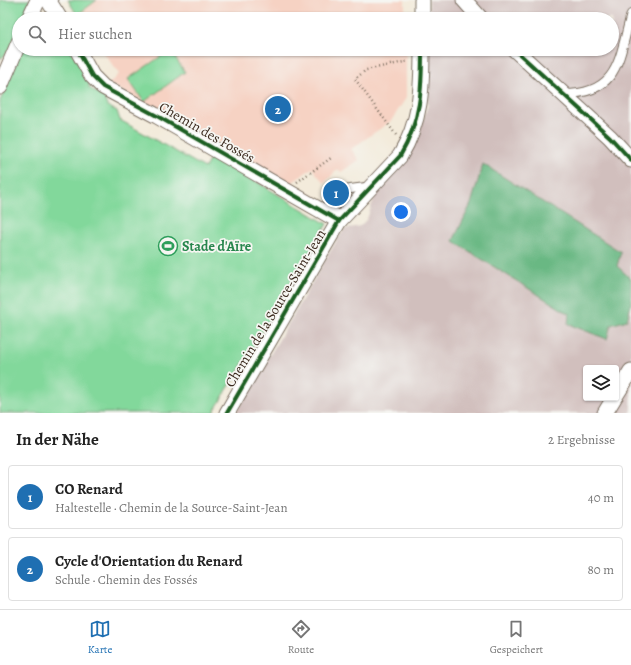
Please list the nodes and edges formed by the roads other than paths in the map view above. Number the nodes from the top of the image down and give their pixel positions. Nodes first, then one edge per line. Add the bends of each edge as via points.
1 (38, 0) edge
2 (48, 0) edge
3 (422, 0) edge
4 (464, 0) edge
5 (32, 12) edge
6 (56, 12) edge
7 (422, 12) edge
8 (475, 12) edge
9 (631, 14) edge
10 (12, 56) edge
11 (81, 56) edge
12 (422, 56) edge
13 (522, 56) edge
14 (2, 77) edge
15 (564, 94) junction
16 (631, 160) edge
17 (372, 186) junction
18 (341, 219) junction
19 (631, 371) edge
20 (619, 390) edge
21 (612, 401) edge
22 (227, 413) edge
23 (605, 413) edge

1 - 5 street
2 - 6 street
3 - 7 street
4 - 8 street
9 - 15 lane via 612,76 595,90
10 - 14 street
11 - 18 street, Chemin des Fossés via 92,76 102,87
12 - 17 street, Chemin de la Source-Saint-Jean via 421,98 412,133 400,156
13 - 15 street
15 - 16 street
17 - 18 street, Chemin de la Source-Saint-Jean
17 - 18 lane via 336,193 330,204
18 - 22 street, Chemin de la Source-Saint-Jean
19 - 20 street
21 - 23 street

